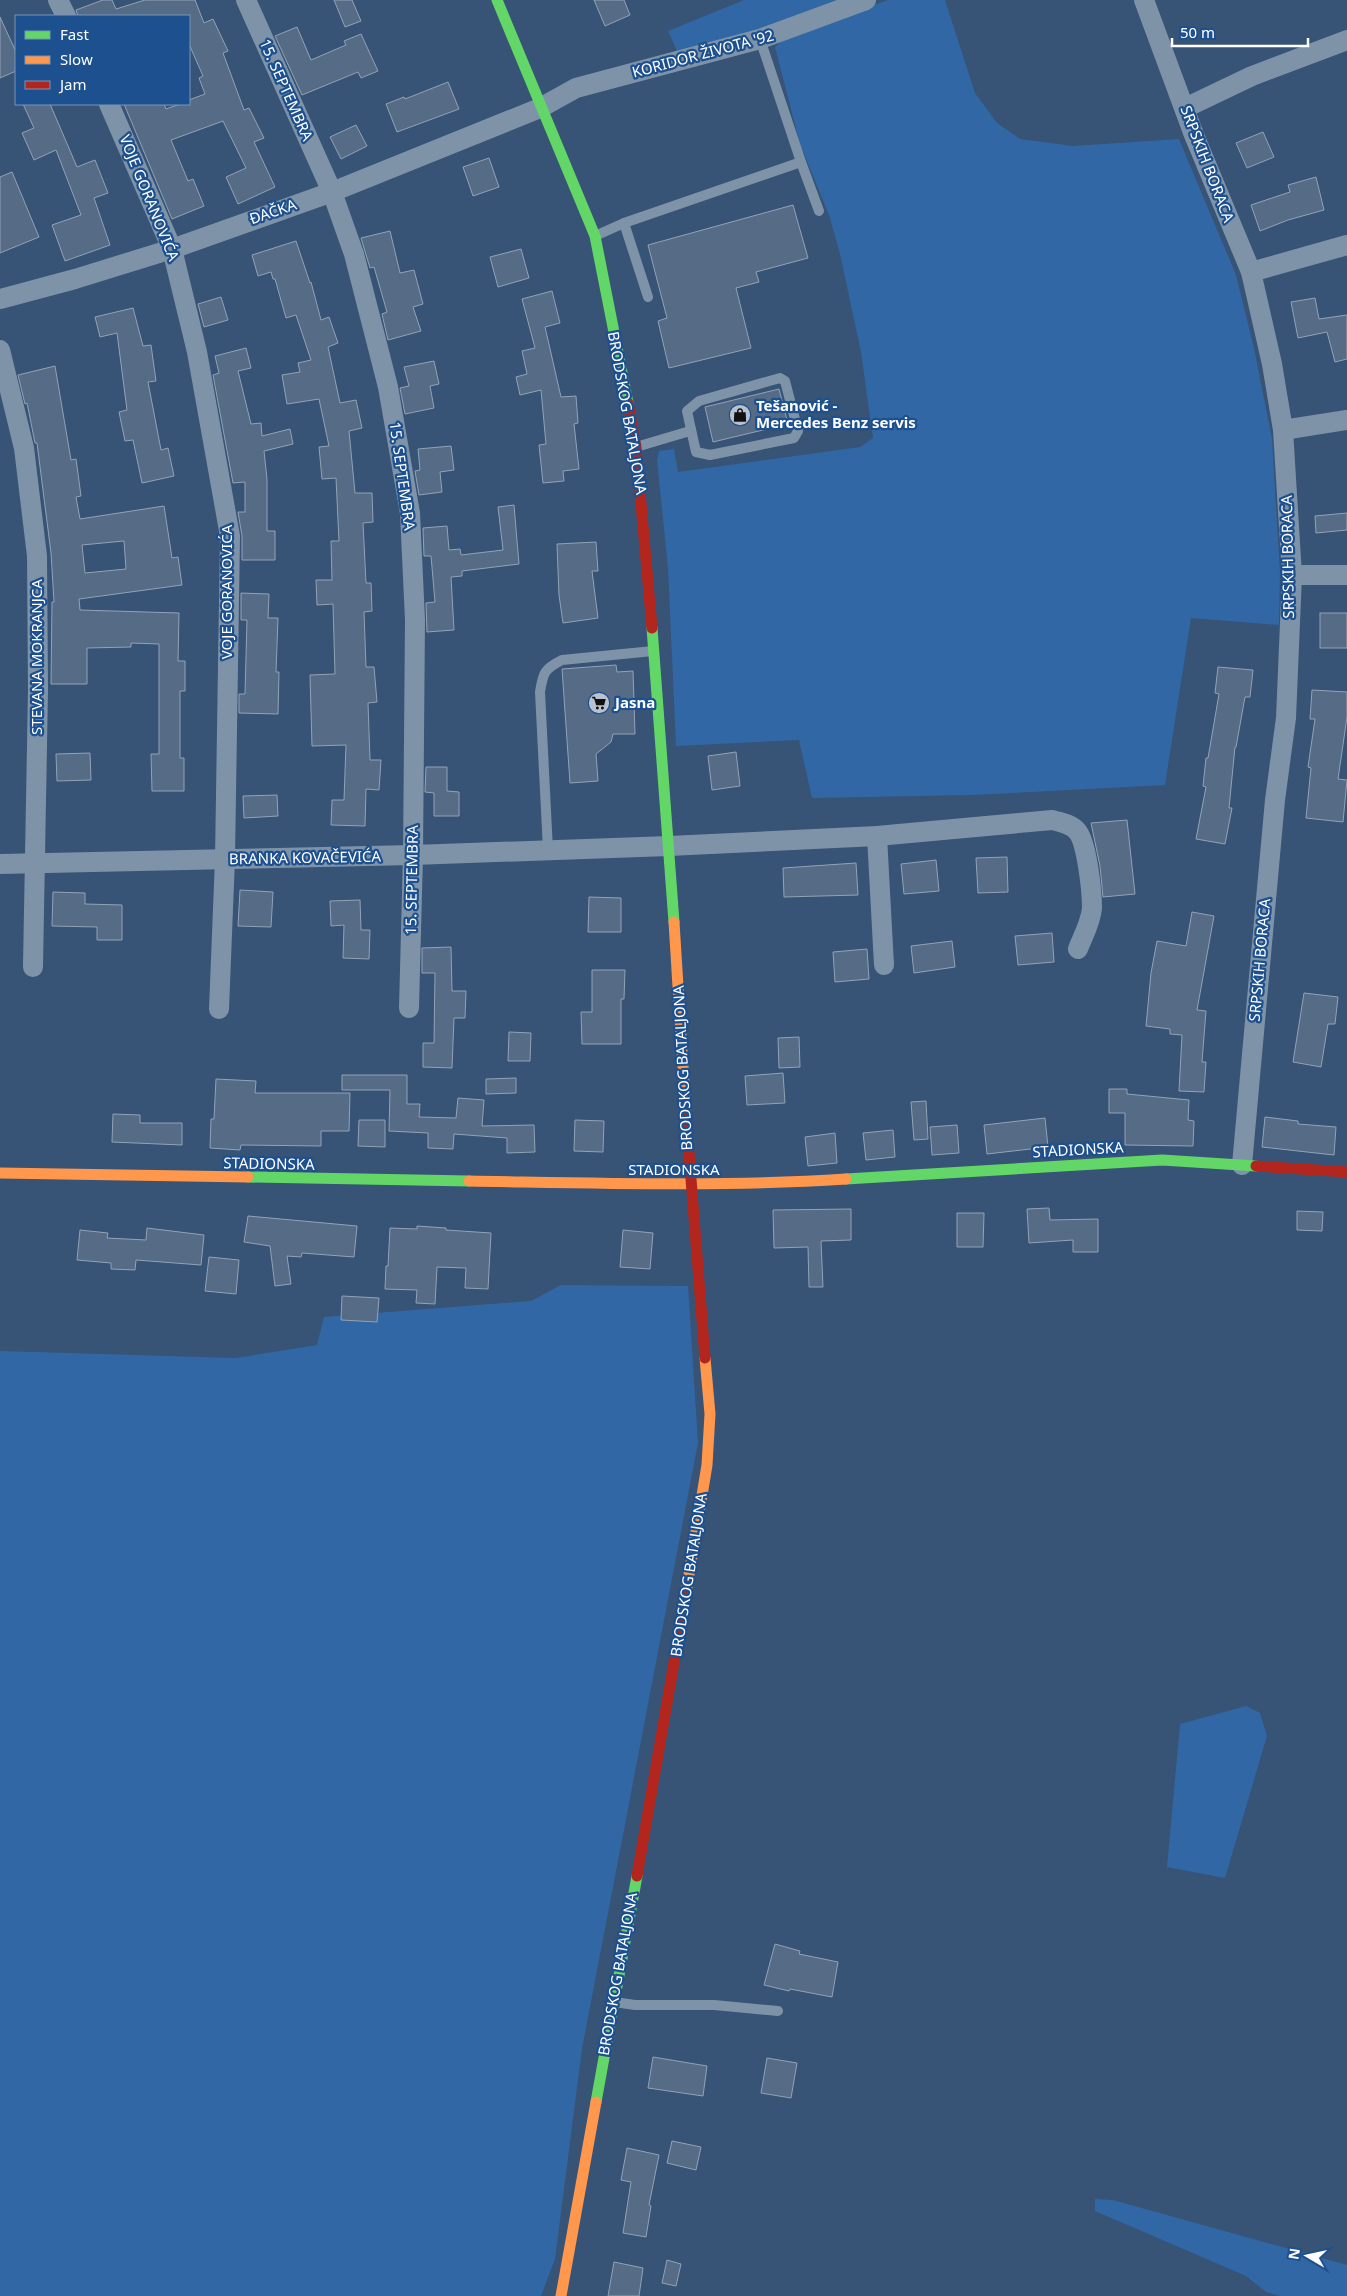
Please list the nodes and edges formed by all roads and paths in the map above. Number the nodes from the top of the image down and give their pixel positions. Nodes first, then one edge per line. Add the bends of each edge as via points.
1 (58, 0) edge
2 (246, 0) edge
3 (497, 0) edge
4 (866, 0) edge
5 (1144, 0) edge
6 (66, 15) edge
7 (760, 39) junction
8 (1347, 40) edge
9 (109, 105) edge
10 (540, 108) junction
11 (1185, 108) junction
12 (801, 162) junction
13 (332, 192) junction
14 (819, 212) dead end
15 (624, 224) junction
16 (594, 236) junction
17 (1347, 245) edge
18 (172, 249) junction
19 (1251, 272) junction
20 (648, 297) dead end
21 (0, 299) edge
22 (0, 350) edge
23 (1347, 420) edge
24 (1283, 430) junction
25 (690, 432) junction
26 (636, 447) junction
27 (1292, 575) junction
28 (1347, 575) edge
29 (653, 651) junction
30 (877, 836) junction
31 (669, 846) junction
32 (548, 850) junction
33 (413, 855) junction
34 (225, 859) junction
35 (0, 864) edge
36 (34, 864) junction
37 (1078, 949) dead end
38 (884, 965) dead end
39 (33, 967) dead end
40 (219, 1008) dead end
41 (409, 1008) dead end
42 (1242, 1165) junction
43 (1347, 1172) edge
44 (0, 1173) edge
45 (690, 1185) junction
46 (614, 2002) junction
47 (778, 2011) dead end
48 (561, 2296) edge

1 - 6 street
2 - 13 street, 15. SEPTEMBRA
3 - 10 street, BRODSKOG BATALJONA
4 - 7 street, KORIDOR ŽIVOTA '92
5 - 11 street, SRPSKIH BORACA
7 - 10 street, KORIDOR ŽIVOTA '92 via 576,88
7 - 12 lane
8 - 11 street via 1252,76
9 - 18 street, VOJE GORANOVIĆA
10 - 13 street, ĐAČKA
10 - 16 street, BRODSKOG BATALJONA
11 - 19 street, SRPSKIH BORACA
12 - 14 lane
12 - 15 lane
13 - 18 street, ĐAČKA
13 - 33 street, 15. SEPTEMBRA via 354,254 388,387 410,513 415,620
15 - 16 lane
15 - 20 lane
16 - 26 street, BRODSKOG BATALJONA
17 - 19 street
18 - 21 street, ĐAČKA
18 - 34 street, VOJE GORANOVIĆA via 197,352 230,536
19 - 24 street, SRPSKIH BORACA
22 - 36 street, STEVANA MOKRANJCA via 24,448 37,556
23 - 24 street
24 - 27 street, SRPSKIH BORACA
25 - 25 lane via 687,411 699,401 780,378 785,381 798,431 794,438 710,455 696,452
25 - 26 lane
26 - 29 street, BRODSKOG BATALJONA via 652,606
27 - 28 street
27 - 42 street, SRPSKIH BORACA via 1286,718 1275,800
29 - 31 street, BRODSKOG BATALJONA
29 - 32 lane via 562,660 543,674 540,692
30 - 31 street
30 - 37 street via 1052,820 1064,823 1077,831 1086,850 1092,908
30 - 38 street
31 - 32 street, BRANKA KOVAČEVIĆA
31 - 45 street, BRODSKOG BATALJONA
32 - 33 street, BRANKA KOVAČEVIĆA
33 - 34 street, BRANKA KOVAČEVIĆA
33 - 41 street, 15. SEPTEMBRA
34 - 36 street, BRANKA KOVAČEVIĆA
34 - 40 street, VOJE GORANOVIĆA
35 - 36 street, BRANKA KOVAČEVIĆA
36 - 39 street, STEVANA MOKRANJCA
42 - 43 street, STADIONSKA
42 - 45 street, STADIONSKA via 1162,1160 763,1184
44 - 45 street, STADIONSKA
45 - 46 street, BRODSKOG BATALJONA via 710,1414 706,1465
46 - 47 lane
46 - 48 street, BRODSKOG BATALJONA

